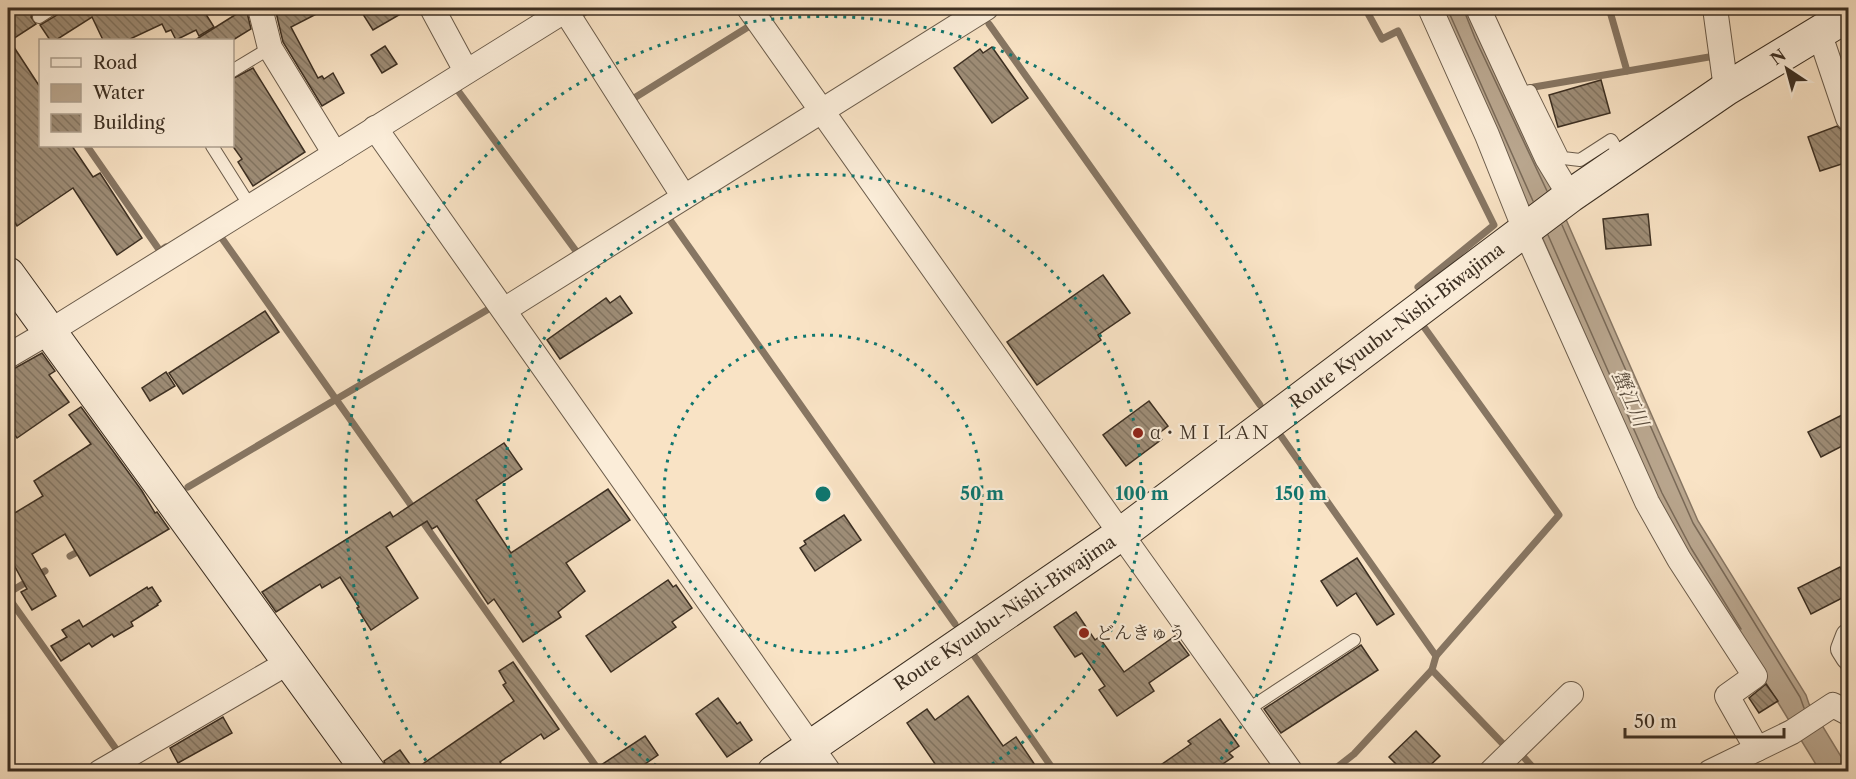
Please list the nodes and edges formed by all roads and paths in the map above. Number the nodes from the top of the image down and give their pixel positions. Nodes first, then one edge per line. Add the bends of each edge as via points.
1 (53, 8) edge
2 (260, 8) edge
3 (432, 8) edge
4 (749, 8) edge
5 (986, 8) edge
6 (1430, 8) edge
7 (1478, 8) edge
8 (1715, 8) edge
9 (567, 9) edge
10 (1848, 15) edge
11 (39, 17) dead end
12 (1819, 32) junction
13 (270, 48) junction
14 (234, 70) edge
15 (466, 71) junction
16 (1726, 89) junction
17 (1530, 91) dead end
18 (821, 111) junction
19 (1848, 118) edge
20 (375, 128) junction
21 (213, 147) edge
22 (334, 154) junction
23 (1623, 160) junction
24 (1570, 196) junction
25 (684, 197) junction
26 (250, 206) junction
27 (1525, 230) junction
28 (8, 274) edge
29 (504, 310) junction
30 (49, 332) junction
31 (8, 356) edge
32 (1121, 534) junction
33 (1848, 636) edge
34 (1354, 640) dead end
35 (1848, 657) edge
36 (289, 662) junction
37 (1571, 694) dead end
38 (1247, 710) junction
39 (1848, 713) edge
40 (1757, 749) junction
41 (820, 759) edge
42 (100, 771) edge
43 (369, 771) edge
44 (774, 771) edge
45 (1291, 771) edge
46 (1491, 771) edge
47 (1710, 771) edge

1 - 11 lane
2 - 13 street
3 - 15 street
4 - 18 street
5 - 18 street
6 - 27 street
7 - 24 street via 1546,158
8 - 16 street
9 - 15 street
9 - 25 street
10 - 12 main road, Route Kyuubu-Nishi-Biwajima
12 - 16 main road, Route Kyuubu-Nishi-Biwajima
12 - 19 street
13 - 14 lane
13 - 22 street
15 - 20 street
16 - 23 main road, Route Kyuubu-Nishi-Biwajima
17 - 23 lane via 1563,158 1580,159 1611,140
18 - 25 street
18 - 32 street
20 - 22 street
20 - 29 street
21 - 26 lane
22 - 26 street
23 - 24 main road, Route Kyuubu-Nishi-Biwajima
24 - 27 main road, Route Kyuubu-Nishi-Biwajima
25 - 29 street
26 - 30 street
27 - 32 main road, Route Kyuubu-Nishi-Biwajima
27 - 40 street via 1647,502 1755,676 1727,696
28 - 30 main road
29 - 41 street
30 - 31 street
30 - 36 main road
32 - 38 street
32 - 41 main road, Route Kyuubu-Nishi-Biwajima
33 - 35 street via 1843,649
34 - 38 lane
36 - 42 street
36 - 43 main road
37 - 46 street
38 - 45 street
39 - 40 street via 1833,705
40 - 47 street
41 - 44 main road, Route Kyuubu-Nishi-Biwajima

